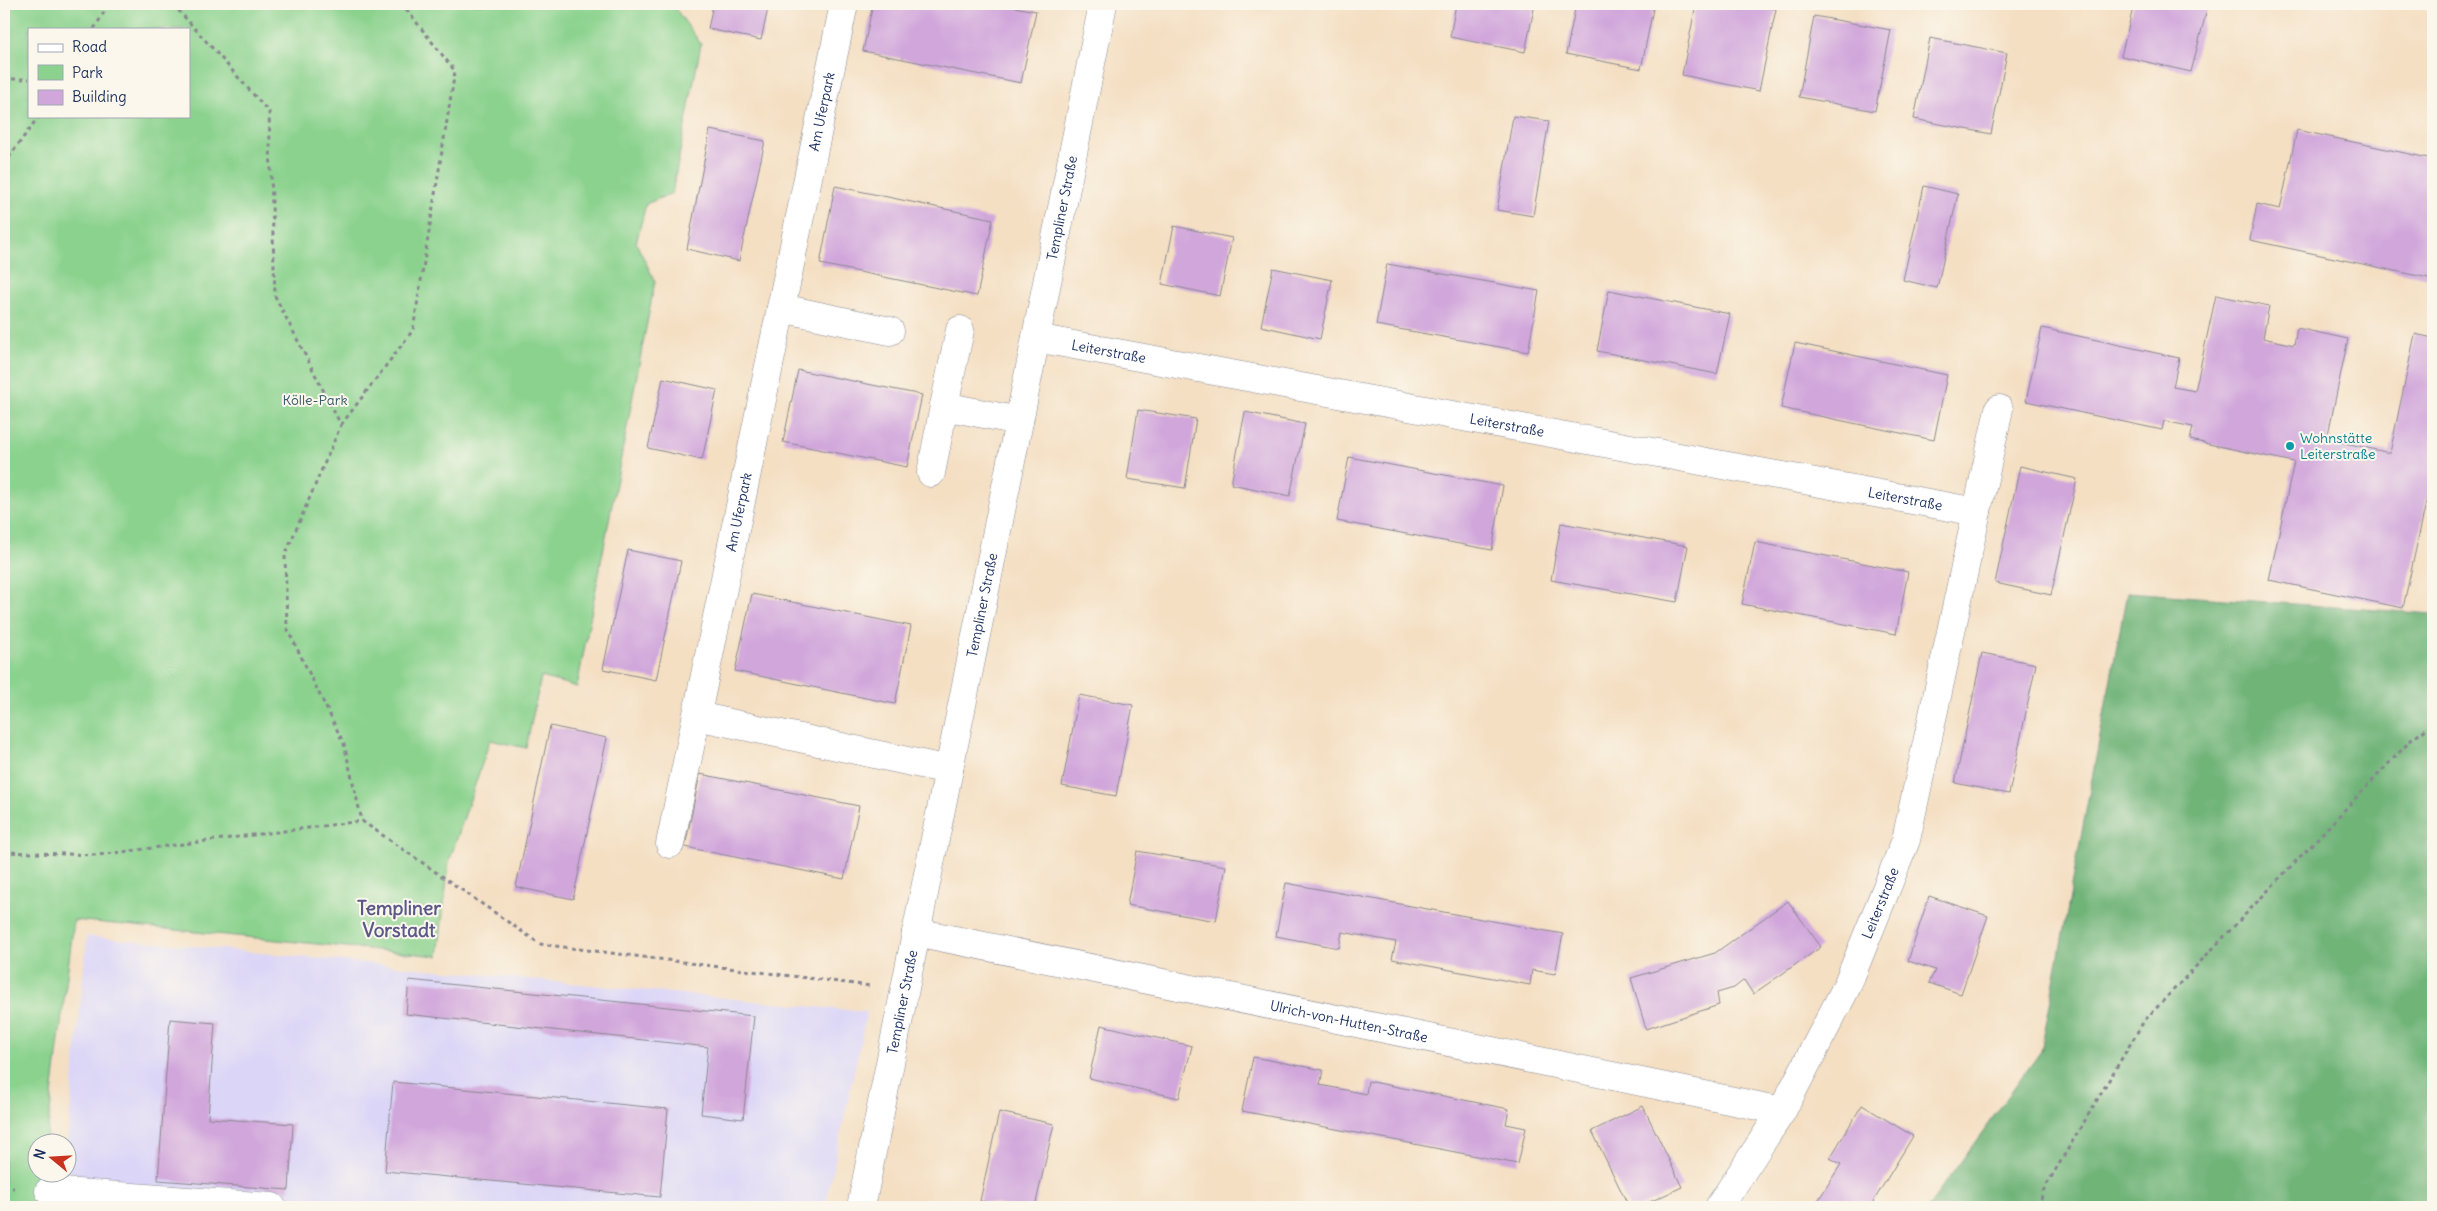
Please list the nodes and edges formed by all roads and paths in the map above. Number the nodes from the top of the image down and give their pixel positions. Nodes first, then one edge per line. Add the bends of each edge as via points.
1 (109, 4) edge
2 (173, 4) edge
3 (402, 4) edge
4 (844, 4) edge
5 (1103, 4) edge
6 (95, 28) edge
7 (4, 78) edge
8 (28, 79) edge
9 (38, 118) edge
10 (4, 164) edge
11 (781, 308) junction
12 (960, 330) dead end
13 (890, 332) dead end
14 (1036, 338) junction
15 (944, 406) junction
16 (1999, 409) dead end
17 (1018, 421) junction
18 (341, 425) junction
19 (931, 473) dead end
20 (1977, 512) junction
21 (697, 716) junction
22 (2433, 724) edge
23 (949, 770) junction
24 (362, 821) junction
25 (670, 844) dead end
26 (4, 852) edge
27 (916, 932) junction
28 (837, 981) dead end
29 (1782, 1111) junction
30 (50, 1191) dead end
31 (272, 1207) edge
32 (861, 1207) edge
33 (1719, 1207) edge
34 (2039, 1207) edge

1 - 6 path
2 - 18 path via 269,112 275,296
3 - 18 path via 456,71 413,330
4 - 11 street, Am Uferpark
5 - 14 street, Templiner Straße
7 - 8 path
9 - 10 path
11 - 13 street
11 - 21 street, Am Uferpark
12 - 15 street
14 - 17 street, Templiner Straße
14 - 20 street, Leiterstraße
15 - 17 street
15 - 19 street
16 - 20 street, Leiterstraße
17 - 23 street, Templiner Straße
18 - 24 path via 285,555 287,628 344,744
20 - 29 street, Leiterstraße via 1906,840 1846,988
21 - 23 street
21 - 25 street, Am Uferpark
22 - 34 path via 2411,740 2144,1021 2043,1191
23 - 27 street, Templiner Straße
24 - 26 path via 98,855
24 - 28 path via 540,944
27 - 29 street, Ulrich-von-Hutten-Straße
27 - 32 street, Templiner Straße
29 - 33 street, Leiterstraße
30 - 31 street

